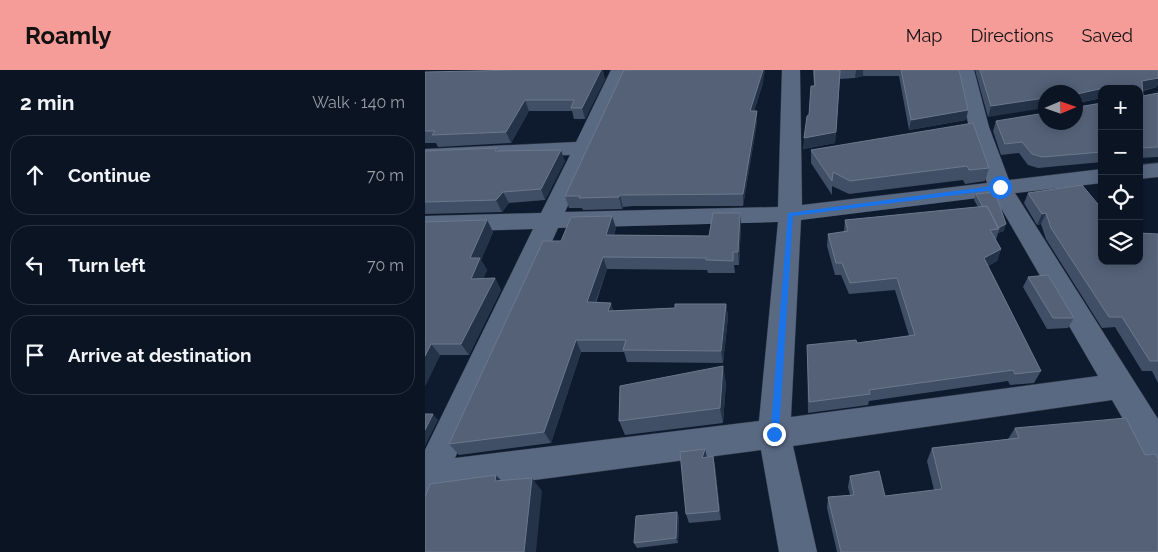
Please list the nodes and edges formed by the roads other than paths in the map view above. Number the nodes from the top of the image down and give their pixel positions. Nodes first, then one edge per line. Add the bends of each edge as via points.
1 (791, 70) edge
2 (965, 70) edge
3 (613, 71) edge
4 (583, 148) junction
5 (425, 155) edge
6 (1098, 176) edge
7 (1000, 187) junction
8 (790, 214) junction
9 (549, 222) junction
10 (425, 224) edge
11 (1121, 386) junction
12 (774, 434) junction
13 (1158, 448) edge
14 (426, 485) edge
15 (798, 552) edge

1 - 8 street via 800,157
2 - 7 street via 979,127
3 - 4 street
4 - 5 street
4 - 9 street
6 - 7 street
7 - 8 street
7 - 11 street
8 - 9 street
8 - 12 street
9 - 10 street
9 - 14 street
11 - 12 street
11 - 13 street
12 - 14 street
12 - 15 street

